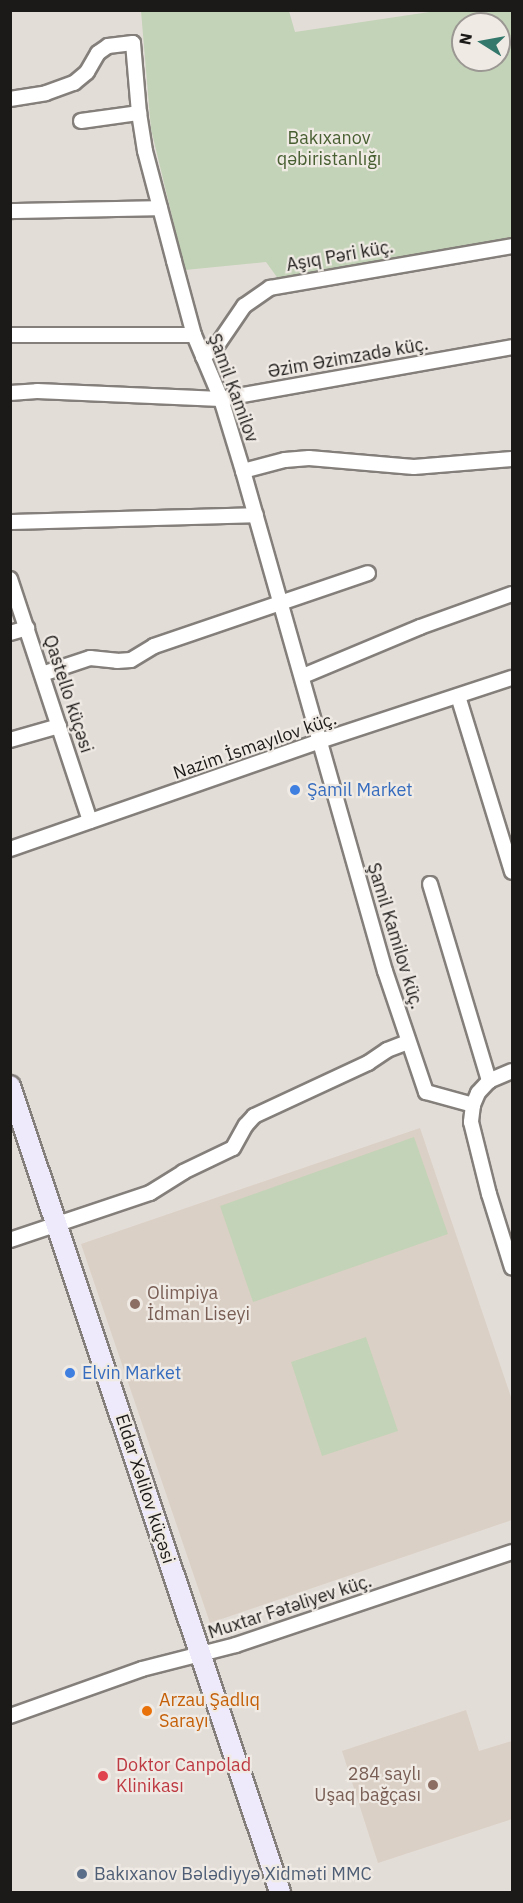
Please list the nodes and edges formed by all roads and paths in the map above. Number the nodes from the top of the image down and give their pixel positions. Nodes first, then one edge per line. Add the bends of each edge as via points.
1 (10, 99) edge
2 (139, 113) junction
3 (81, 121) dead end
4 (160, 208) junction
5 (10, 210) edge
6 (513, 246) edge
7 (10, 334) edge
8 (194, 335) junction
9 (513, 347) edge
10 (203, 357) junction
11 (10, 393) edge
12 (221, 399) junction
13 (513, 459) edge
14 (243, 471) junction
15 (256, 515) junction
16 (10, 522) edge
17 (368, 573) dead end
18 (10, 579) edge
19 (513, 594) edge
20 (280, 605) junction
21 (27, 628) junction
22 (10, 633) edge
23 (42, 674) junction
24 (303, 676) junction
25 (513, 678) edge
26 (458, 696) junction
27 (59, 726) junction
28 (10, 740) edge
29 (320, 741) junction
30 (90, 821) junction
31 (10, 849) edge
32 (513, 872) edge
33 (430, 884) dead end
34 (408, 1042) junction
35 (513, 1071) edge
36 (489, 1082) junction
37 (10, 1086) edge
38 (473, 1105) junction
39 (57, 1224) junction
40 (10, 1240) edge
41 (513, 1268) edge
42 (513, 1552) edge
43 (200, 1654) junction
44 (10, 1716) edge
45 (280, 1893) edge

1 - 2 street, Şamil Kamilov via 74,83 108,46 134,43
2 - 3 street
2 - 4 street, Şamil Kamilov
4 - 5 street
4 - 8 street, Şamil Kamilov
6 - 10 street, Aşıq Pəri küç. via 270,288 244,306 216,347
7 - 8 street
8 - 10 street, Şamil Kamilov
9 - 12 street, Əzim Əzimzadə küç.
10 - 12 street, Şamil Kamilov
11 - 12 street, Əzim Əzimzadə küç. via 48,391
12 - 14 street, Şamil Kamilov
13 - 14 street via 414,467 309,458
14 - 15 street, Şamil Kamilov
15 - 16 street
15 - 20 street, Şamil Kamilov
17 - 20 street
18 - 21 street, Qastello küçəsi
19 - 24 street via 420,627
20 - 23 street via 154,646 131,660 90,658
20 - 24 street, Şamil Kamilov
21 - 22 street
21 - 23 street, Qastello küçəsi
23 - 27 street, Qastello küçəsi
24 - 29 street, Şamil Kamilov
25 - 26 street, Nazim İsmayılov küç.
26 - 29 street, Nazim İsmayılov küç.
26 - 32 street
27 - 28 street
27 - 30 street, Qastello küçəsi
29 - 30 street, Nazim İsmayılov küç.
29 - 34 street, Şamil Kamilov küç.
30 - 31 street, Nazim İsmayılov küç.
33 - 36 street
34 - 38 street, Şamil Kamilov küç. via 426,1092
34 - 39 street via 254,1116 233,1148 150,1193
35 - 36 street
36 - 38 street via 477,1093
37 - 39 street, Eldar Xəlilov küçəsi
38 - 41 street via 474,1139
39 - 40 street
39 - 43 street, Eldar Xəlilov küçəsi
42 - 43 street, Muxtar Fətəliyev küç.
43 - 44 street, Muxtar Fətəliyev küç. via 142,1669
43 - 45 street, Eldar Xəlilov küçəsi

